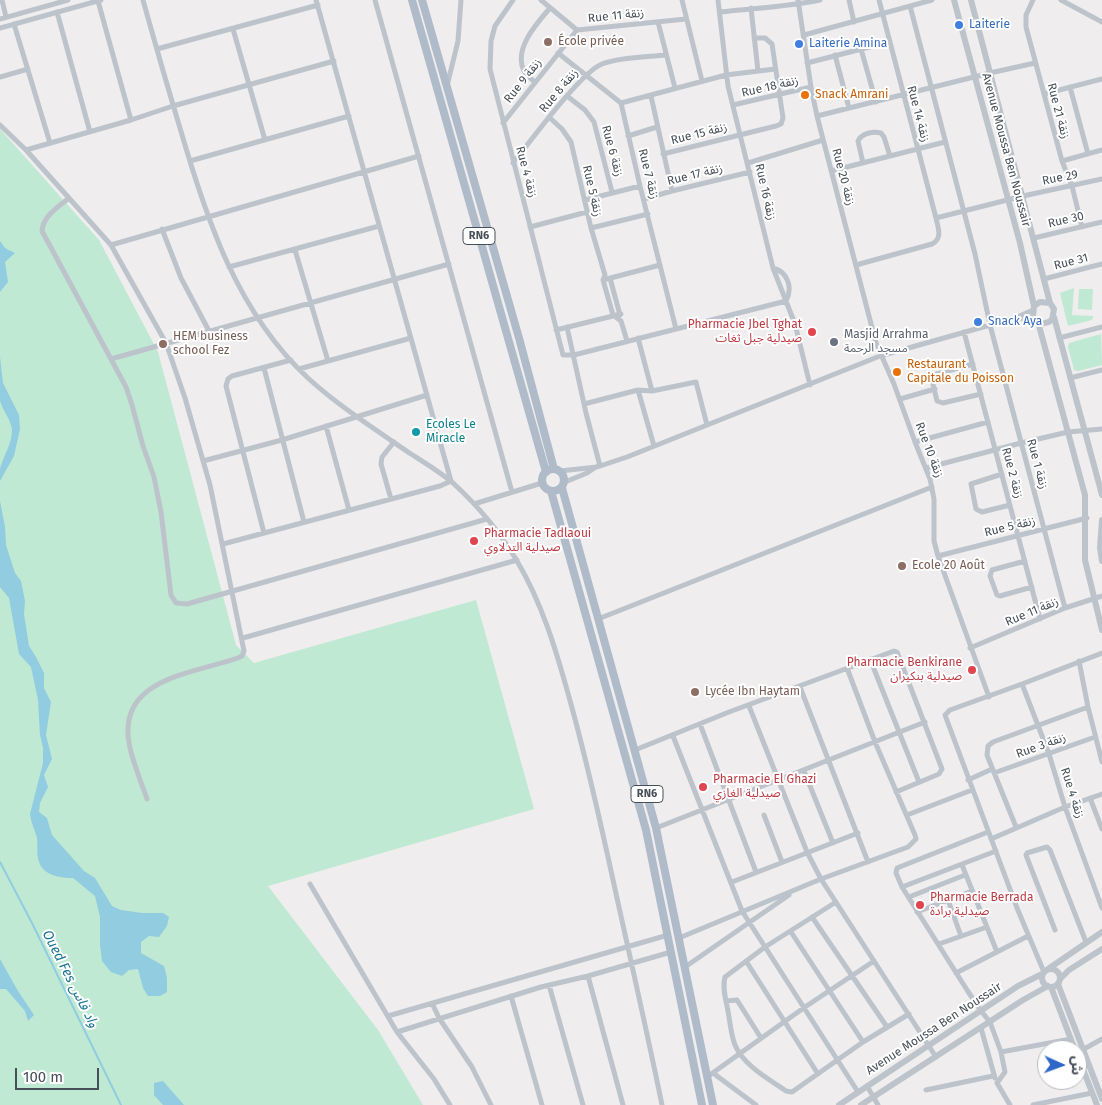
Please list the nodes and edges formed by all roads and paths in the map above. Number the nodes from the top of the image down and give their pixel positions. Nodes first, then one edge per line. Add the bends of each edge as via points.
1 (2, 0) edge
2 (68, 0) edge
3 (100, 0) edge
4 (143, 0) edge
5 (375, 0) edge
6 (412, 0) edge
7 (422, 0) edge
8 (461, 0) edge
9 (513, 0) edge
10 (541, 0) edge
11 (682, 0) edge
12 (718, 0) edge
13 (820, 0) edge
14 (849, 0) edge
15 (879, 0) edge
16 (932, 0) edge
17 (954, 0) edge
18 (971, 0) edge
19 (1033, 0) edge
20 (1061, 0) edge
21 (317, 2) edge
22 (799, 2) edge
23 (910, 6) junction
24 (550, 8) junction
25 (751, 8) junction
26 (57, 12) junction
27 (720, 12) junction
28 (882, 14) junction
29 (3, 18) edge
30 (686, 19) junction
31 (658, 22) junction
32 (854, 22) junction
33 (1102, 22) edge
34 (14, 24) junction
35 (0, 28) edge
36 (233, 29) junction
37 (578, 30) junction
38 (804, 35) junction
39 (754, 38) junction
40 (889, 42) junction
41 (861, 48) junction
42 (157, 49) junction
43 (558, 53) junction
44 (666, 55) junction
45 (835, 55) junction
46 (334, 61) junction
47 (807, 63) junction
48 (1035, 63) junction
49 (28, 69) junction
50 (774, 69) junction
51 (758, 71) junction
52 (990, 73) junction
53 (586, 74) junction
54 (726, 75) junction
55 (0, 77) edge
56 (975, 78) junction
57 (1102, 78) edge
58 (702, 81) junction
59 (535, 82) junction
60 (249, 86) junction
61 (447, 86) junction
62 (1070, 87) junction
63 (675, 88) junction
64 (811, 88) junction
65 (931, 88) junction
66 (778, 94) junction
67 (1044, 94) junction
68 (903, 95) junction
69 (568, 96) junction
70 (651, 96) junction
71 (876, 102) junction
72 (621, 103) junction
73 (733, 105) junction
74 (174, 106) junction
75 (849, 108) junction
76 (349, 116) junction
77 (817, 116) junction
78 (550, 118) junction
79 (132, 120) junction
80 (503, 123) junction
81 (0, 125) edge
82 (657, 127) junction
83 (90, 132) junction
84 (740, 134) junction
85 (628, 136) junction
86 (265, 140) junction
87 (823, 140) junction
88 (945, 142) junction
89 (50, 143) junction
90 (918, 149) junction
91 (26, 150) junction
92 (1102, 150) edge
93 (663, 154) junction
94 (1088, 154) junction
95 (419, 156) junction
96 (890, 156) junction
97 (190, 161) junction
98 (1062, 161) junction
99 (513, 163) junction
100 (748, 163) junction
101 (863, 163) junction
102 (831, 171) junction
103 (364, 172) junction
104 (750, 172) junction
105 (1102, 180) edge
106 (640, 186) junction
107 (1072, 186) junction
108 (672, 191) junction
109 (612, 192) junction
110 (1023, 196) junction
111 (69, 198) junction
112 (644, 199) junction
113 (585, 200) junction
114 (1007, 200) junction
115 (963, 211) junction
116 (587, 212) junction
117 (648, 214) junction
118 (208, 216) junction
119 (936, 218) junction
120 (1102, 222) edge
121 (379, 226) junction
122 (530, 227) junction
123 (1082, 227) junction
124 (591, 228) junction
125 (162, 230) junction
126 (1034, 238) junction
127 (111, 245) junction
128 (295, 250) junction
129 (449, 264) junction
130 (1102, 264) edge
131 (660, 265) junction
132 (856, 265) junction
133 (229, 268) junction
134 (773, 268) junction
135 (604, 278) junction
136 (611, 278) junction
137 (1044, 279) junction
138 (394, 281) junction
139 (786, 301) junction
140 (312, 303) junction
141 (1050, 304) junction
142 (1034, 308) junction
143 (614, 315) junction
144 (620, 316) junction
145 (1054, 317) junction
146 (257, 318) junction
147 (1015, 318) junction
148 (1037, 321) junction
149 (990, 325) junction
150 (567, 327) junction
151 (1102, 327) edge
152 (676, 329) junction
153 (556, 330) junction
154 (209, 331) junction
155 (964, 332) junction
156 (411, 338) junction
157 (638, 338) junction
158 (1059, 338) junction
159 (627, 341) junction
160 (166, 344) junction
161 (574, 355) junction
162 (880, 356) junction
163 (111, 359) junction
164 (291, 360) junction
165 (328, 361) junction
166 (973, 364) junction
167 (264, 368) junction
168 (299, 370) junction
169 (1102, 370) edge
170 (1070, 378) junction
171 (810, 385) junction
172 (935, 389) junction
173 (638, 390) junction
174 (652, 391) junction
175 (981, 394) junction
176 (427, 395) junction
177 (900, 399) junction
178 (584, 404) junction
179 (356, 416) junction
180 (988, 422) junction
181 (707, 425) junction
182 (326, 426) junction
183 (1102, 429) edge
184 (1068, 432) junction
185 (1086, 432) junction
186 (282, 440) junction
187 (394, 442) junction
188 (915, 442) junction
189 (1021, 443) junction
190 (654, 446) junction
191 (995, 450) junction
192 (242, 451) junction
193 (203, 461) junction
194 (598, 466) junction
195 (926, 468) junction
196 (553, 471) junction
197 (1002, 474) junction
198 (451, 481) junction
199 (542, 483) junction
200 (563, 485) junction
201 (932, 487) junction
202 (551, 491) junction
203 (512, 492) junction
204 (1102, 495) edge
205 (390, 499) junction
206 (474, 504) junction
207 (1010, 505) junction
208 (349, 510) junction
209 (1087, 518) junction
210 (487, 519) junction
211 (1102, 520) edge
212 (304, 522) junction
213 (1044, 528) junction
214 (264, 533) junction
215 (1018, 535) junction
216 (223, 544) junction
217 (938, 556) junction
218 (517, 560) junction
219 (1025, 561) junction
220 (1102, 561) edge
221 (1032, 587) junction
222 (232, 591) junction
223 (1102, 596) edge
224 (1094, 599) junction
225 (1065, 608) junction
226 (598, 619) junction
227 (1040, 619) junction
228 (1102, 630) edge
229 (242, 638) junction
230 (970, 648) junction
231 (1102, 652) edge
232 (870, 659) junction
233 (1079, 661) junction
234 (847, 668) junction
235 (1022, 684) junction
236 (800, 687) junction
237 (989, 697) junction
238 (749, 706) junction
239 (1088, 708) junction
240 (925, 722) junction
241 (700, 724) junction
242 (1038, 725) junction
243 (900, 732) junction
244 (673, 736) junction
245 (1095, 737) junction
246 (875, 742) junction
247 (635, 750) junction
248 (1049, 754) junction
249 (829, 761) junction
250 (1102, 762) edge
251 (804, 770) junction
252 (993, 771) junction
253 (968, 780) junction
254 (778, 781) junction
255 (919, 782) junction
256 (972, 790) junction
257 (896, 792) junction
258 (1102, 794) edge
259 (1090, 798) junction
260 (147, 799) dead end
261 (729, 800) junction
262 (1065, 807) junction
263 (703, 810) junction
264 (764, 815) dead end
265 (907, 816) junction
266 (1016, 827) junction
267 (656, 828) junction
268 (1102, 829) edge
269 (988, 832) junction
270 (858, 833) junction
271 (991, 838) junction
272 (833, 843) junction
273 (996, 851) junction
274 (807, 852) junction
275 (782, 862) junction
276 (868, 862) junction
277 (962, 865) junction
278 (756, 872) junction
279 (965, 875) junction
280 (821, 879) junction
281 (732, 882) junction
282 (310, 884) dead end
283 (902, 887) junction
284 (796, 890) junction
285 (972, 891) junction
286 (909, 897) junction
287 (948, 900) junction
288 (836, 902) junction
289 (1102, 908) edge
290 (742, 911) junction
291 (917, 912) junction
292 (812, 917) junction
293 (750, 923) junction
294 (987, 927) junction
295 (1055, 930) dead end
296 (791, 932) junction
297 (1102, 932) edge
298 (668, 935) junction
299 (962, 936) junction
300 (1028, 936) junction
301 (679, 938) junction
302 (1086, 942) junction
303 (938, 944) junction
304 (765, 947) junction
305 (627, 948) junction
306 (1102, 949) edge
307 (671, 952) junction
308 (997, 952) junction
309 (874, 961) junction
310 (746, 962) junction
311 (630, 964) junction
312 (685, 967) junction
313 (1045, 971) junction
314 (956, 973) junction
315 (588, 976) junction
316 (851, 976) junction
317 (1059, 981) junction
318 (550, 985) junction
319 (1049, 987) junction
320 (828, 992) junction
321 (511, 996) junction
322 (726, 1001) junction
323 (432, 1003) junction
324 (804, 1007) junction
325 (981, 1012) junction
326 (909, 1014) junction
327 (388, 1016) junction
328 (439, 1018) junction
329 (990, 1022) junction
330 (783, 1023) junction
331 (887, 1027) junction
332 (981, 1028) junction
333 (397, 1032) junction
334 (762, 1038) junction
335 (1071, 1039) joint
336 (1102, 1039) edge
337 (1081, 1040) edge
338 (863, 1042) junction
339 (928, 1047) junction
340 (1087, 1047) edge
341 (1001, 1052) junction
342 (740, 1054) junction
343 (1087, 1057) edge
344 (936, 1058) junction
345 (838, 1060) junction
346 (818, 1074) junction
347 (710, 1075) junction
348 (993, 1076) junction
349 (1087, 1080) edge
350 (998, 1083) junction
351 (867, 1086) junction
352 (926, 1090) dead end
353 (858, 1092) junction
354 (1092, 1093) junction
355 (1068, 1097) junction
356 (873, 1098) junction
357 (1102, 1099) edge
358 (450, 1105) edge
359 (491, 1105) edge
360 (542, 1105) edge
361 (583, 1105) edge
362 (623, 1105) edge
363 (662, 1105) edge
364 (702, 1105) edge
365 (712, 1105) edge
366 (756, 1105) edge
367 (839, 1105) edge
368 (861, 1105) edge
369 (878, 1105) edge
370 (1010, 1105) edge
371 (1033, 1105) edge
372 (1070, 1105) edge
373 (1096, 1105) edge

1 - 29 street
2 - 29 street
3 - 26 street
3 - 79 street
4 - 42 street
5 - 95 street
6 - 196 main road, RN6
7 - 61 main road, RN6
8 - 61 street via 458,41
9 - 80 street, Rue 4 زنقة via 495,26 490,57
10 - 24 street
11 - 30 street
12 - 27 street, Rue 16 زنقة
13 - 22 street
14 - 32 street
15 - 28 street, Rue 14 زنقة
16 - 23 street
17 - 56 street, Avenue Moussa Ben Noussair
18 - 52 street, Avenue Moussa Ben Noussair
19 - 48 street, Rue 21 زنقة via 1025,21
20 - 33 street
21 - 36 street
21 - 46 street
22 - 25 street
22 - 38 street, Rue 20 زنقة
23 - 28 street
23 - 65 street
24 - 37 street
24 - 59 street via 524,44 524,72
25 - 27 street
25 - 39 street
26 - 34 street
26 - 83 street
27 - 54 street, Rue 16 زنقة
28 - 32 street
28 - 40 street, Rue 14 زنقة
30 - 31 street, Rue 11 زنقة
30 - 58 street
31 - 37 street, Rue 11 زنقة
31 - 44 street
32 - 38 street
34 - 35 street
34 - 49 street
36 - 42 street
36 - 60 street
37 - 43 street, Rue 9 زنقة
38 - 47 street, Rue 20 زنقة
39 - 50 street via 765,38 772,44
39 - 51 street
40 - 41 street
40 - 68 street, Rue 14 زنقة
41 - 45 street
41 - 71 street
42 - 74 street
43 - 53 street
43 - 59 street, Rue 9 زنقة
44 - 53 street, Rue 8 زنقة via 610,61
44 - 63 street
45 - 47 street
45 - 75 street
46 - 60 street
46 - 76 street
47 - 64 street, Rue 20 زنقة
48 - 52 street
48 - 67 street, Rue 21 زنقة
49 - 55 street
49 - 89 street
50 - 51 street
50 - 66 street
51 - 54 street
52 - 56 street
52 - 110 street, Avenue Moussa Ben Noussair
53 - 69 street, Rue 8 زنقة
53 - 72 street
54 - 58 street
54 - 73 street, Rue 16 زنقة
56 - 65 street
56 - 114 street, Avenue Moussa Ben Noussair
57 - 62 street
58 - 63 street
59 - 80 street, Rue 9 زنقة
60 - 74 street
60 - 86 street
61 - 196 main road, RN6
62 - 67 street
62 - 94 street
63 - 70 street
64 - 66 street, Rue 18 زنقة
64 - 77 street, Rue 20 زنقة
65 - 68 street
65 - 88 street
66 - 73 street, Rue 18 زنقة
66 - 84 street via 783,118 781,124
67 - 98 street, Rue 21 زنقة
68 - 71 street
68 - 90 street, Rue 14 زنقة
69 - 78 street, Rue 8 زنقة
69 - 109 street, Rue 6 زنقة via 594,122
70 - 72 street
70 - 82 street, Rue 15 زنقة
71 - 75 street
72 - 85 street, Rue 7 زنقة
73 - 84 street, Rue 16 زنقة
74 - 79 street
74 - 97 street
75 - 77 street
76 - 86 street
76 - 103 street
77 - 87 street, Rue 20 زنقة
78 - 99 street, Rue 8 زنقة
78 - 113 street, Rue 5 زنقة via 571,142
79 - 83 street
80 - 99 street, Rue 4 زنقة
81 - 91 street
82 - 85 street
82 - 93 street, Rue 15 زنقة
83 - 89 street
84 - 93 street, Rue 15 زنقة
84 - 100 street, Rue 16 زنقة
85 - 106 street, Rue 7 زنقة
86 - 97 street
87 - 100 street
87 - 102 street, Rue 20 زنقة
88 - 90 street
88 - 115 street
89 - 91 street
90 - 96 street
90 - 119 street, Rue 14 زنقة
91 - 111 street
92 - 94 street
93 - 108 street, Rue 15 زنقة
94 - 98 street
95 - 103 street
95 - 129 street
96 - 101 street
96 - 101 street via 881,133 867,134 858,141
97 - 118 street
98 - 107 street, Rue 21 زنقة
99 - 122 street, Rue 4 زنقة
100 - 104 street, Rue 16 زنقة
101 - 102 street
102 - 132 street, Rue 20 زنقة
103 - 118 street
103 - 121 street
104 - 108 street, Rue 17 زنقة
104 - 134 street, Rue 16 زنقة
105 - 107 street, Rue 29
106 - 109 street
106 - 112 street, Rue 7 زنقة
107 - 110 street, Rue 29
107 - 123 street, Rue 21 زنقة
108 - 112 street, Rue 17 زنقة
109 - 113 street
110 - 114 street, Rue 29
110 - 126 street, Avenue Moussa Ben Noussair
111 - 127 street
111 - 163 street via 46,218 42,231
112 - 117 street, Rue 7 زنقة
113 - 116 street, Rue 5 زنقة
114 - 115 street, Rue 29
114 - 142 street, Avenue Moussa Ben Noussair
115 - 119 street, Rue 29
115 - 149 street
116 - 122 street
116 - 124 street, Rue 5 زنقة
117 - 124 street
117 - 131 street, Rue 7 زنقة
118 - 125 street
118 - 133 street
119 - 132 street, Rue 14 زنقة via 939,238 932,244
120 - 123 street, Rue 30
121 - 128 street
121 - 138 street
122 - 153 street, Rue 4 زنقة
123 - 126 street, Rue 30
124 - 135 street, Rue 5 زنقة
125 - 127 street
125 - 154 street via 181,278
126 - 137 street, Avenue Moussa Ben Noussair
127 - 160 street
128 - 133 street
128 - 140 street
129 - 138 street
129 - 203 street
130 - 137 street, Rue 31
131 - 136 street
131 - 152 street, Rue 7 زنقة
132 - 162 street, Rue 20 زنقة
133 - 146 street
134 - 139 street, Rue 16 زنقة
134 - 139 street via 786,277 789,288
135 - 136 street
135 - 143 street, Rue 5 زنقة
136 - 144 street
137 - 141 street, Avenue Moussa Ben Noussair
138 - 140 street
138 - 156 street
139 - 152 street
139 - 171 street, Rue 16 زنقة
140 - 146 street
140 - 165 street
141 - 142 street via 1040,302
141 - 145 street
142 - 147 street
142 - 148 street
143 - 144 street
143 - 150 street
144 - 159 street
145 - 148 street via 1046,323
145 - 158 street
146 - 154 street
146 - 164 street
147 - 148 street
147 - 149 street
148 - 184 street
149 - 155 street
149 - 189 street, Rue 1 زنقة
150 - 153 street
150 - 161 street
151 - 158 street
152 - 157 street
153 - 161 street, Rue 4 زنقة via 562,353
154 - 160 street
155 - 162 street
155 - 166 street, Rue 2 زنقة
156 - 165 street
156 - 176 street
157 - 159 street
157 - 174 street
158 - 170 street
159 - 161 street
160 - 163 street
160 - 193 street
161 - 178 street
162 - 171 street
162 - 177 street, Rue 10 زنقة
163 - 222 street via 126,387 154,477 171,596 176,603 183,604
164 - 167 street
164 - 168 street
165 - 168 street
166 - 172 street via 935,374 932,378
166 - 175 street, Rue 2 زنقة
167 - 186 street
167 - 192 street via 232,376 226,386
168 - 179 street
169 - 170 street
170 - 185 street
171 - 181 street
172 - 175 street via 937,401 941,403
172 - 177 street
173 - 174 street
173 - 178 street
173 - 190 street
174 - 181 street via 696,382
175 - 180 street, Rue 2 زنقة
176 - 179 street
176 - 198 street
177 - 188 street, Rue 10 زنقة
178 - 194 street
179 - 182 street
179 - 187 street
180 - 188 street
180 - 191 street, Rue 2 زنقة
181 - 190 street
182 - 186 street
182 - 208 street
183 - 185 street
184 - 185 street
184 - 189 street
184 - 209 street via 1085,495
185 - 204 street
186 - 192 street
186 - 212 street
187 - 198 street
187 - 205 street via 382,457 381,464
188 - 195 street, Rue 10 زنقة
189 - 191 street
189 - 213 street, Rue 1 زنقة
190 - 194 street
191 - 195 street
191 - 197 street, Rue 2 زنقة
192 - 193 street
192 - 214 street
193 - 216 street
194 - 196 street
194 - 200 street
195 - 201 street, Rue 10 زنقة
196 - 199 main road via 544,475
196 - 200 main road, RN6 via 564,476
197 - 207 street, Rue 2 زنقة
197 - 207 street via 971,484 976,509 982,512
198 - 205 street
198 - 206 street
199 - 202 main road
199 - 203 street
200 - 202 main road via 559,490
200 - 226 main road, RN6
201 - 217 street, Rue 10 زنقة
201 - 226 street
202 - 298 main road, RN6 via 641,811
203 - 206 street
205 - 208 street
206 - 210 street
207 - 215 street, Rue 2 زنقة
208 - 212 street
209 - 213 street, Rue 5 زنقة
209 - 224 street via 1085,560
210 - 218 street
210 - 222 street
211 - 220 street
212 - 214 street
213 - 215 street, Rue 5 زنقة
213 - 225 street, Rue 1 زنقة
214 - 216 street
215 - 217 street, Rue 5 زنقة
215 - 219 street, Rue 2 زنقة
216 - 222 street
217 - 230 street, Rue 10 زنقة
218 - 229 street
218 - 305 street via 535,596 562,671 598,806
219 - 221 street, Rue 2 زنقة
219 - 221 street via 992,570 990,576 1000,596
221 - 227 street, Rue 2 زنقة
222 - 229 street
223 - 224 street, Rue 11 زنقة
224 - 225 street, Rue 11 زنقة
224 - 228 street
225 - 227 street, Rue 11 زنقة
226 - 247 main road, RN6
227 - 230 street, Rue 11 زنقة
229 - 260 street via 242,656 166,680 145,693 131,709 130,747
230 - 237 street, Rue 10 زنقة
231 - 233 street
232 - 234 street
232 - 240 street via 892,650 897,652
232 - 243 street
233 - 235 street
233 - 239 street
234 - 236 street
234 - 246 street
235 - 237 street
235 - 242 street, Rue 4 زنقة
236 - 238 street
236 - 249 street
237 - 253 street via 950,710 945,715
238 - 241 street
238 - 254 street
239 - 242 street
239 - 245 street
240 - 243 street
240 - 255 street via 942,770
241 - 244 street
241 - 261 street
242 - 248 street, Rue 4 زنقة
242 - 252 street via 988,746 987,755
243 - 246 street
243 - 255 street
244 - 247 street
244 - 263 street
245 - 248 street, Rue 3 زنقة
245 - 250 street
246 - 249 street
246 - 257 street
247 - 267 main road, RN6
248 - 252 street, Rue 3 زنقة
248 - 262 street, Rue 4 زنقة
249 - 251 street
249 - 270 street
251 - 254 street
251 - 272 street
252 - 253 street, Rue 3 زنقة
252 - 266 street
253 - 256 street
254 - 261 street
254 - 274 street
255 - 257 street
256 - 265 street
256 - 269 street
257 - 265 street
258 - 259 street
259 - 262 street
259 - 268 street
261 - 263 street
261 - 278 street
262 - 266 street
262 - 289 street, Rue 4 زنقة
263 - 267 street
263 - 281 street
264 - 275 street
265 - 276 street via 916,840 908,847
266 - 271 street
267 - 301 main road, RN6
269 - 271 street
269 - 283 street via 896,868
270 - 272 street
270 - 276 street
271 - 273 street
272 - 274 street
273 - 277 street
273 - 300 street
274 - 275 street
274 - 280 street
275 - 278 street
276 - 280 street
277 - 279 street
277 - 283 street
278 - 281 street
279 - 285 street
279 - 286 street
280 - 284 street
280 - 288 street
281 - 290 street
282 - 327 street
283 - 286 street
284 - 290 street
284 - 293 street
285 - 287 street
285 - 294 street
286 - 291 street
287 - 291 street
287 - 299 street
288 - 292 street
288 - 309 street
290 - 293 street
290 - 301 street
291 - 303 street
292 - 296 street
292 - 316 street
293 - 304 street
293 - 312 street
294 - 299 street
294 - 308 street
295 - 302 street via 1026,855 1046,847 1050,850
296 - 304 street
296 - 320 street
297 - 302 street, Avenue Moussa Ben Noussair
298 - 305 street
298 - 307 main road, RN6
299 - 303 street
300 - 308 street
300 - 313 street
301 - 312 main road, RN6
302 - 313 street, Avenue Moussa Ben Noussair
303 - 314 street
304 - 310 street
304 - 324 street
305 - 311 street
305 - 323 street
306 - 317 street via 1069,970
307 - 311 street
307 - 364 main road, RN6
308 - 314 street
309 - 316 street
309 - 326 street
310 - 322 street via 725,977
310 - 330 street
311 - 315 street
311 - 363 street
312 - 347 main road, RN6
313 - 317 street via 1057,970
313 - 319 street via 1042,980
313 - 325 street, Avenue Moussa Ben Noussair
314 - 325 street
315 - 318 street
315 - 362 street
316 - 320 street
316 - 331 street
317 - 319 street, Avenue Moussa Ben Noussair
317 - 337 street
318 - 321 street
318 - 361 street
319 - 329 street, Avenue Moussa Ben Noussair
319 - 335 street
320 - 324 street
320 - 338 street
321 - 328 street
321 - 360 street
322 - 334 street via 737,1000
322 - 342 street
323 - 327 street
323 - 328 street
324 - 330 street
324 - 345 street
325 - 329 street
325 - 339 street, Avenue Moussa Ben Noussair
326 - 331 street
326 - 339 street
327 - 333 street
328 - 333 street
328 - 359 street via 472,1067
329 - 332 street, Avenue Moussa Ben Noussair
329 - 341 street
330 - 334 street
330 - 346 street
331 - 338 street
332 - 344 street, Avenue Moussa Ben Noussair
332 - 348 street
333 - 358 street
334 - 342 street
335 - 341 street
336 - 340 street
338 - 345 street
339 - 344 street
339 - 351 street, Avenue Moussa Ben Noussair
341 - 350 street via 1005,1072
342 - 346 street via 786,1091 792,1092
342 - 347 street
343 - 357 street
344 - 356 street, Avenue Moussa Ben Noussair
345 - 346 street
345 - 353 street
347 - 365 main road, RN6
347 - 366 street
348 - 350 street
348 - 352 street
349 - 354 street
350 - 370 street
351 - 353 street, Avenue Moussa Ben Noussair
351 - 356 street
353 - 367 street, Avenue Moussa Ben Noussair
354 - 355 street
354 - 373 street
355 - 371 street
355 - 372 street
356 - 368 street, Avenue Moussa Ben Noussair
356 - 369 street

